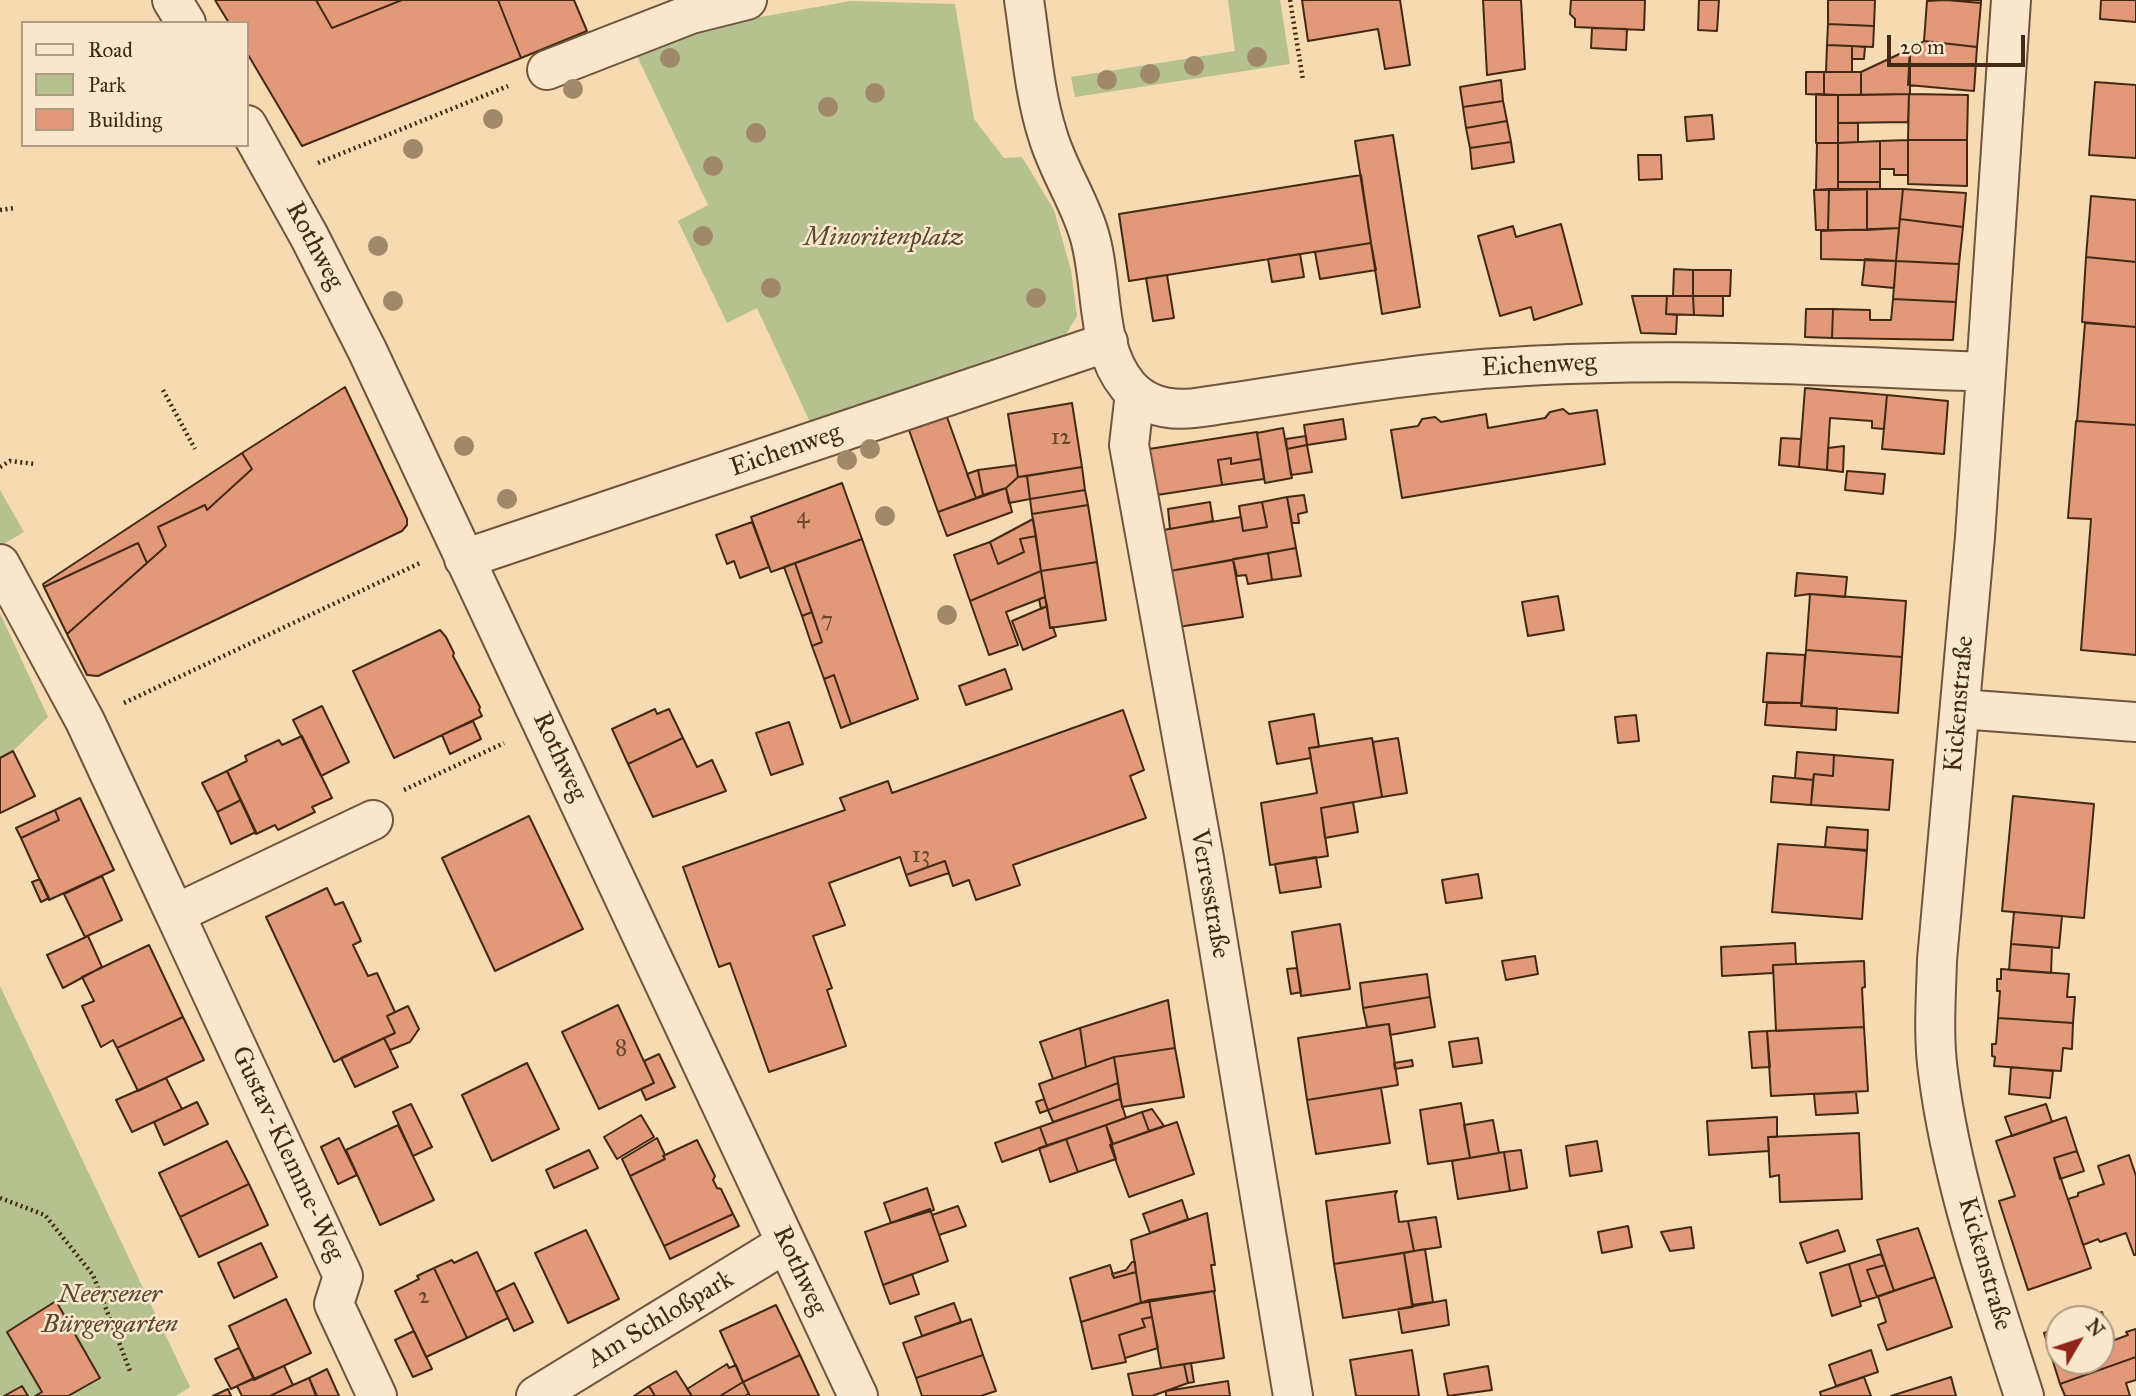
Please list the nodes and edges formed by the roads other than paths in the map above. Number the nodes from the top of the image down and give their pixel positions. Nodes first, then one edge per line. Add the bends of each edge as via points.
1 (172, 0) edge
2 (747, 0) edge
3 (1024, 0) edge
4 (2011, 0) edge
5 (185, 21) edge
6 (547, 70) road end
7 (248, 127) edge
8 (1119, 367) junction
9 (1984, 372) junction
10 (461, 552) junction
11 (0, 564) edge
12 (1960, 709) junction
13 (2136, 722) edge
14 (373, 820) road end
15 (175, 914) junction
16 (786, 1243) junction
17 (377, 1396) edge
18 (536, 1396) edge
19 (858, 1396) edge
20 (1293, 1396) edge
21 (2024, 1396) edge

1 - 5 street
2 - 6 street via 691,14
3 - 8 street via 1044,121 1089,233
4 - 9 street, Kickenstraße
7 - 10 street, Rothweg via 367,350
8 - 9 street, Eichenweg via 1156,406 1181,410 1460,371 1611,362
8 - 10 street, Eichenweg
8 - 20 street, Verresstraße
9 - 12 street, Kickenstraße
10 - 16 street, Rothweg
11 - 15 street, Gustav-Klemme-Weg via 85,722
12 - 13 street
12 - 21 street, Kickenstraße via 1937,960 1938,1069 1955,1163
14 - 15 street
15 - 17 street, Gustav-Klemme-Weg via 344,1276 334,1304
16 - 18 street, Am Schloßpark
16 - 19 street, Rothweg

